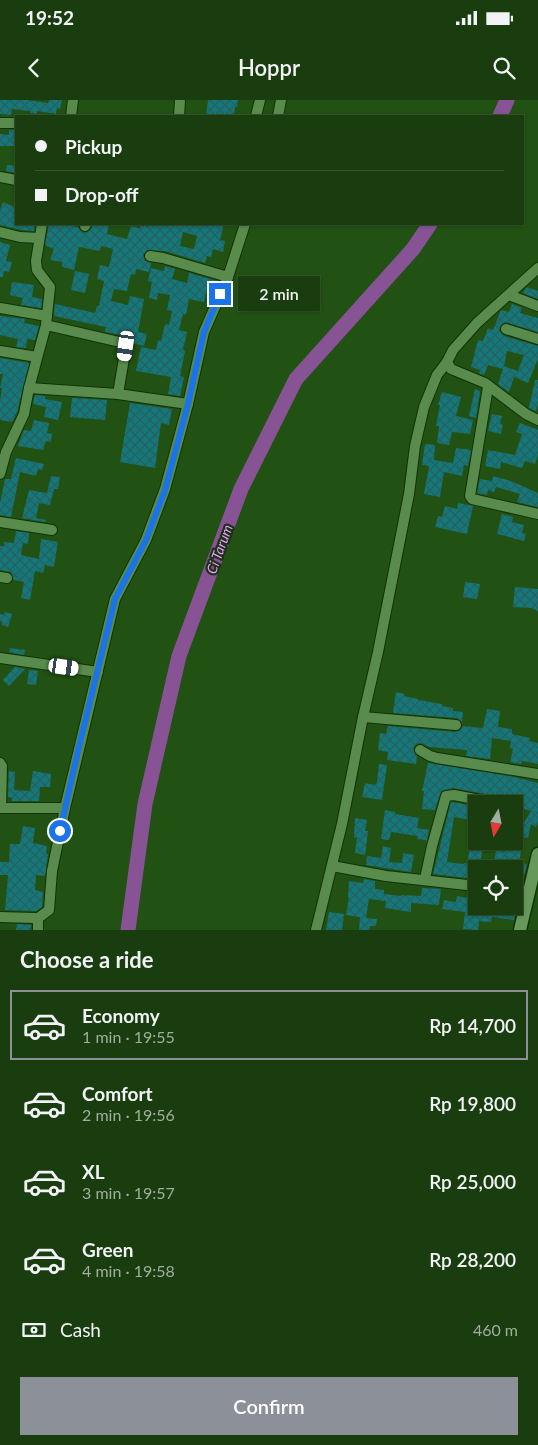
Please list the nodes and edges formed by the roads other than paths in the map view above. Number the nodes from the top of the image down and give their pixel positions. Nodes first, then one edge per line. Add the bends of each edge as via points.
1 (73, 100) edge
2 (180, 100) edge
3 (260, 100) edge
4 (281, 100) edge
5 (71, 115) edge
6 (179, 115) edge
7 (256, 115) edge
8 (278, 115) edge
9 (0, 123) edge
10 (15, 123) edge
11 (0, 177) edge
12 (15, 180) edge
13 (42, 225) edge
14 (246, 225) edge
15 (0, 232) edge
16 (39, 238) junction
17 (150, 256) dead end
18 (538, 268) edge
19 (228, 277) junction
20 (509, 295) junction
21 (538, 306) edge
22 (0, 308) edge
23 (46, 321) junction
24 (506, 329) dead end
25 (538, 339) edge
26 (0, 351) edge
27 (37, 357) junction
28 (447, 362) junction
29 (488, 387) junction
30 (29, 388) junction
31 (118, 394) junction
32 (188, 404) junction
33 (538, 420) edge
34 (0, 473) edge
35 (538, 514) edge
36 (0, 522) edge
37 (52, 530) dead end
38 (0, 658) edge
39 (98, 672) junction
40 (363, 717) junction
41 (456, 725) dead end
42 (420, 750) dead end
43 (0, 763) edge
44 (538, 774) edge
45 (468, 798) edge
46 (1, 808) edge
47 (65, 808) junction
48 (538, 858) edge
49 (332, 866) junction
50 (425, 879) junction
51 (468, 885) edge
52 (523, 893) edge
53 (528, 894) junction
54 (0, 917) edge
55 (37, 919) junction
56 (38, 930) edge
57 (316, 930) edge
58 (520, 930) edge

1 - 5 street
2 - 6 street
3 - 7 street
4 - 8 street
9 - 10 street
11 - 12 street
13 - 16 street
14 - 19 street
15 - 16 street
16 - 23 street via 36,270 50,287
17 - 19 street
18 - 20 street
19 - 32 street via 204,332
20 - 21 street
20 - 28 street via 477,323 453,350
22 - 23 street
23 - 27 street
23 - 31 street via 124,343
24 - 25 street
26 - 27 street
27 - 30 street
28 - 29 street via 450,368
28 - 40 street via 437,375 424,407
29 - 33 street
29 - 35 street via 470,496
30 - 31 street
30 - 34 street via 24,414
31 - 32 street
32 - 39 street via 165,490 149,532 115,599
36 - 37 street
38 - 39 street
39 - 47 street
40 - 41 street
40 - 49 street
42 - 44 street via 437,758
43 - 46 street
45 - 50 street via 446,796
46 - 47 street
47 - 55 street via 52,871 49,910
48 - 53 main road
49 - 50 street
49 - 57 street
50 - 51 street
52 - 53 street
53 - 58 main road
54 - 55 street
55 - 56 street

